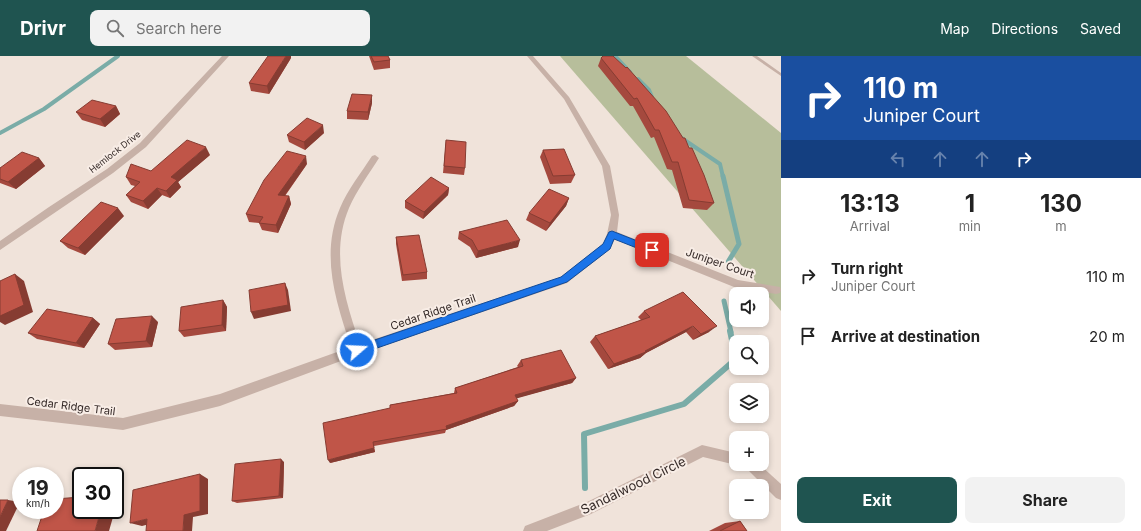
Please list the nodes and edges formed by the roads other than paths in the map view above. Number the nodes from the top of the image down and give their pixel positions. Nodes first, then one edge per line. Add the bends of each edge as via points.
1 (226, 56) edge
2 (530, 56) edge
3 (754, 56) edge
4 (781, 75) edge
5 (375, 158) dead end
6 (612, 234) junction
7 (0, 246) edge
8 (776, 290) dead end
9 (357, 350) junction
10 (0, 410) edge
11 (729, 458) edge
12 (757, 471) edge
13 (781, 493) edge
14 (530, 531) edge

1 - 7 street, Hemlock Drive via 143,145 110,171
2 - 6 street, Cedar Ridge Trail via 567,98 606,166 615,215
3 - 4 lane
5 - 9 street via 357,182 346,204 338,224 334,246 336,285
6 - 8 street, Juniper Court via 737,284
6 - 9 street, Cedar Ridge Trail via 607,246 564,280
9 - 10 street, Cedar Ridge Trail via 220,400 123,424
11 - 14 street, Sandalwood Circle via 702,452 591,507
12 - 13 street

